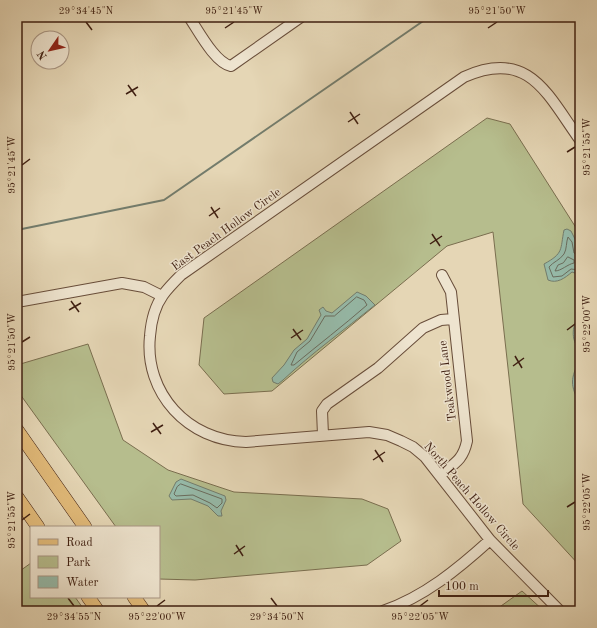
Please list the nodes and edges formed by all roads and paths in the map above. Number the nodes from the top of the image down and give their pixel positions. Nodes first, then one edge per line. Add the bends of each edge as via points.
1 (189, 17) edge
2 (301, 17) edge
3 (580, 140) edge
4 (442, 275) dead end
5 (162, 296) junction
6 (17, 302) edge
7 (453, 319) junction
8 (17, 430) edge
9 (322, 435) junction
10 (440, 475) junction
11 (17, 497) edge
12 (37, 526) edge
13 (84, 526) edge
14 (490, 540) junction
15 (89, 598) edge
16 (135, 598) edge
17 (98, 611) edge
18 (144, 611) edge
19 (383, 611) edge
20 (560, 611) edge

1 - 2 street via 216,57 225,65 235,64
3 - 5 street, East Peach Hollow Circle via 538,84 519,71 505,67 481,70 464,77 190,268
4 - 7 street, Teakwood Lane via 450,292
5 - 6 street via 144,288 122,283
5 - 9 street, East Peach Hollow Circle via 151,328 150,360 158,387 181,418 201,432 235,442
7 - 9 street via 436,321 423,328 378,368 327,404 322,411
7 - 10 street, Teakwood Lane via 467,440 465,453 459,461
8 - 13 main road
9 - 10 street, North Peach Hollow Circle via 369,432 387,435 413,447
10 - 14 street, North Peach Hollow Circle
11 - 12 main road
14 - 19 street via 433,586 406,602
14 - 20 street, North Peach Hollow Circle
15 - 17 main road
16 - 18 main road

